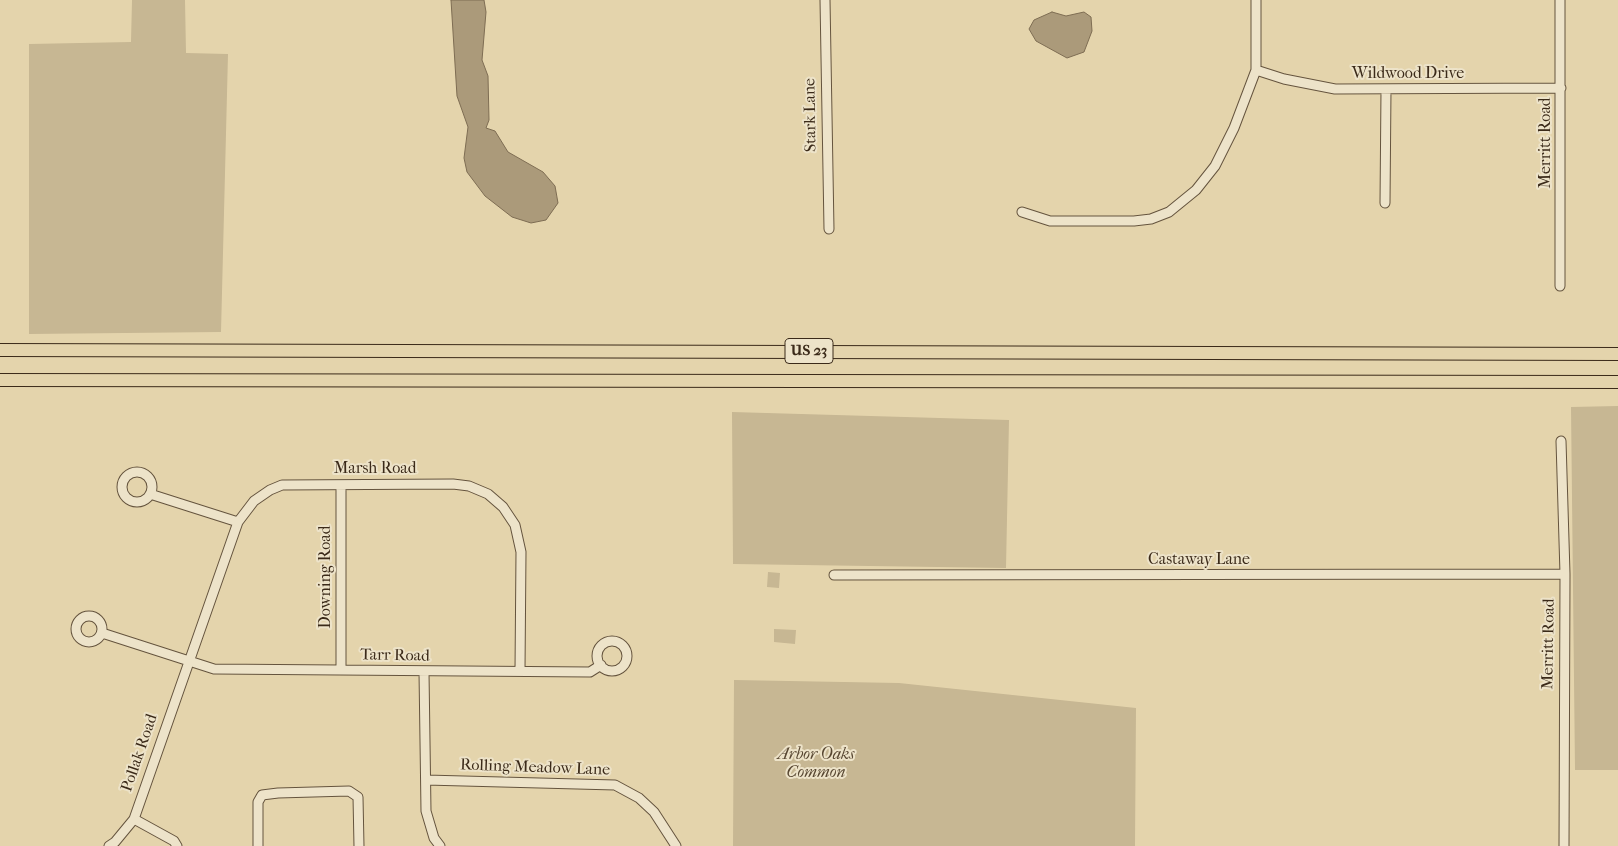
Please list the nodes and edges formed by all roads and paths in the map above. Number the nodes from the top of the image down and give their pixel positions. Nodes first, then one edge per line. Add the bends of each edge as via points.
1 (825, 0) edge
2 (1256, 0) edge
3 (1560, 0) edge
4 (1256, 70) junction
5 (1561, 88) junction
6 (1386, 90) junction
7 (1385, 203) dead end
8 (1022, 212) dead end
9 (829, 230) dead end
10 (1560, 286) dead end
11 (0, 350) edge
12 (1618, 354) edge
13 (0, 380) edge
14 (1618, 382) edge
15 (1561, 442) dead end
16 (341, 485) junction
17 (150, 494) dead end
18 (238, 522) junction
19 (1565, 574) junction
20 (834, 575) dead end
21 (102, 633) dead end
22 (188, 662) junction
23 (601, 665) dead end
24 (341, 670) junction
25 (520, 670) junction
26 (424, 672) junction
27 (426, 780) junction
28 (134, 819) junction
29 (109, 846) edge
30 (178, 846) edge
31 (258, 846) edge
32 (359, 846) edge
33 (440, 846) edge
34 (676, 846) edge
35 (1564, 846) edge

1 - 9 street, Stark Lane
2 - 4 street
3 - 5 street, Merritt Road
4 - 6 street, Wildwood Drive via 1335,89
4 - 8 street via 1234,128 1215,166 1196,190 1168,212 1134,221 1050,222
5 - 6 street, Wildwood Drive
5 - 10 street, Merritt Road
6 - 7 street
11 - 12 highway, US 23
13 - 14 highway, US 23
15 - 19 street, Merritt Road
16 - 18 street, Marsh Road via 282,485 254,501
16 - 24 street, Downing Road
16 - 25 street, Marsh Road via 469,486 488,494 503,507 515,525 521,552
17 - 18 street
18 - 22 street, Marsh Road
19 - 20 street, Castaway Lane
19 - 35 street, Merritt Road
21 - 22 street, Tarr Road
22 - 24 street, Tarr Road via 233,670
22 - 28 street, Pollak Road
23 - 25 street, Tarr Road via 590,672
24 - 26 street, Tarr Road
25 - 26 street, Tarr Road
26 - 27 street
27 - 33 street via 426,811 434,838
27 - 34 street, Rolling Meadow Lane via 615,784 639,798 654,812
28 - 29 street, Pollak Road
28 - 30 street
31 - 32 street via 258,802 262,795 349,791 358,797

